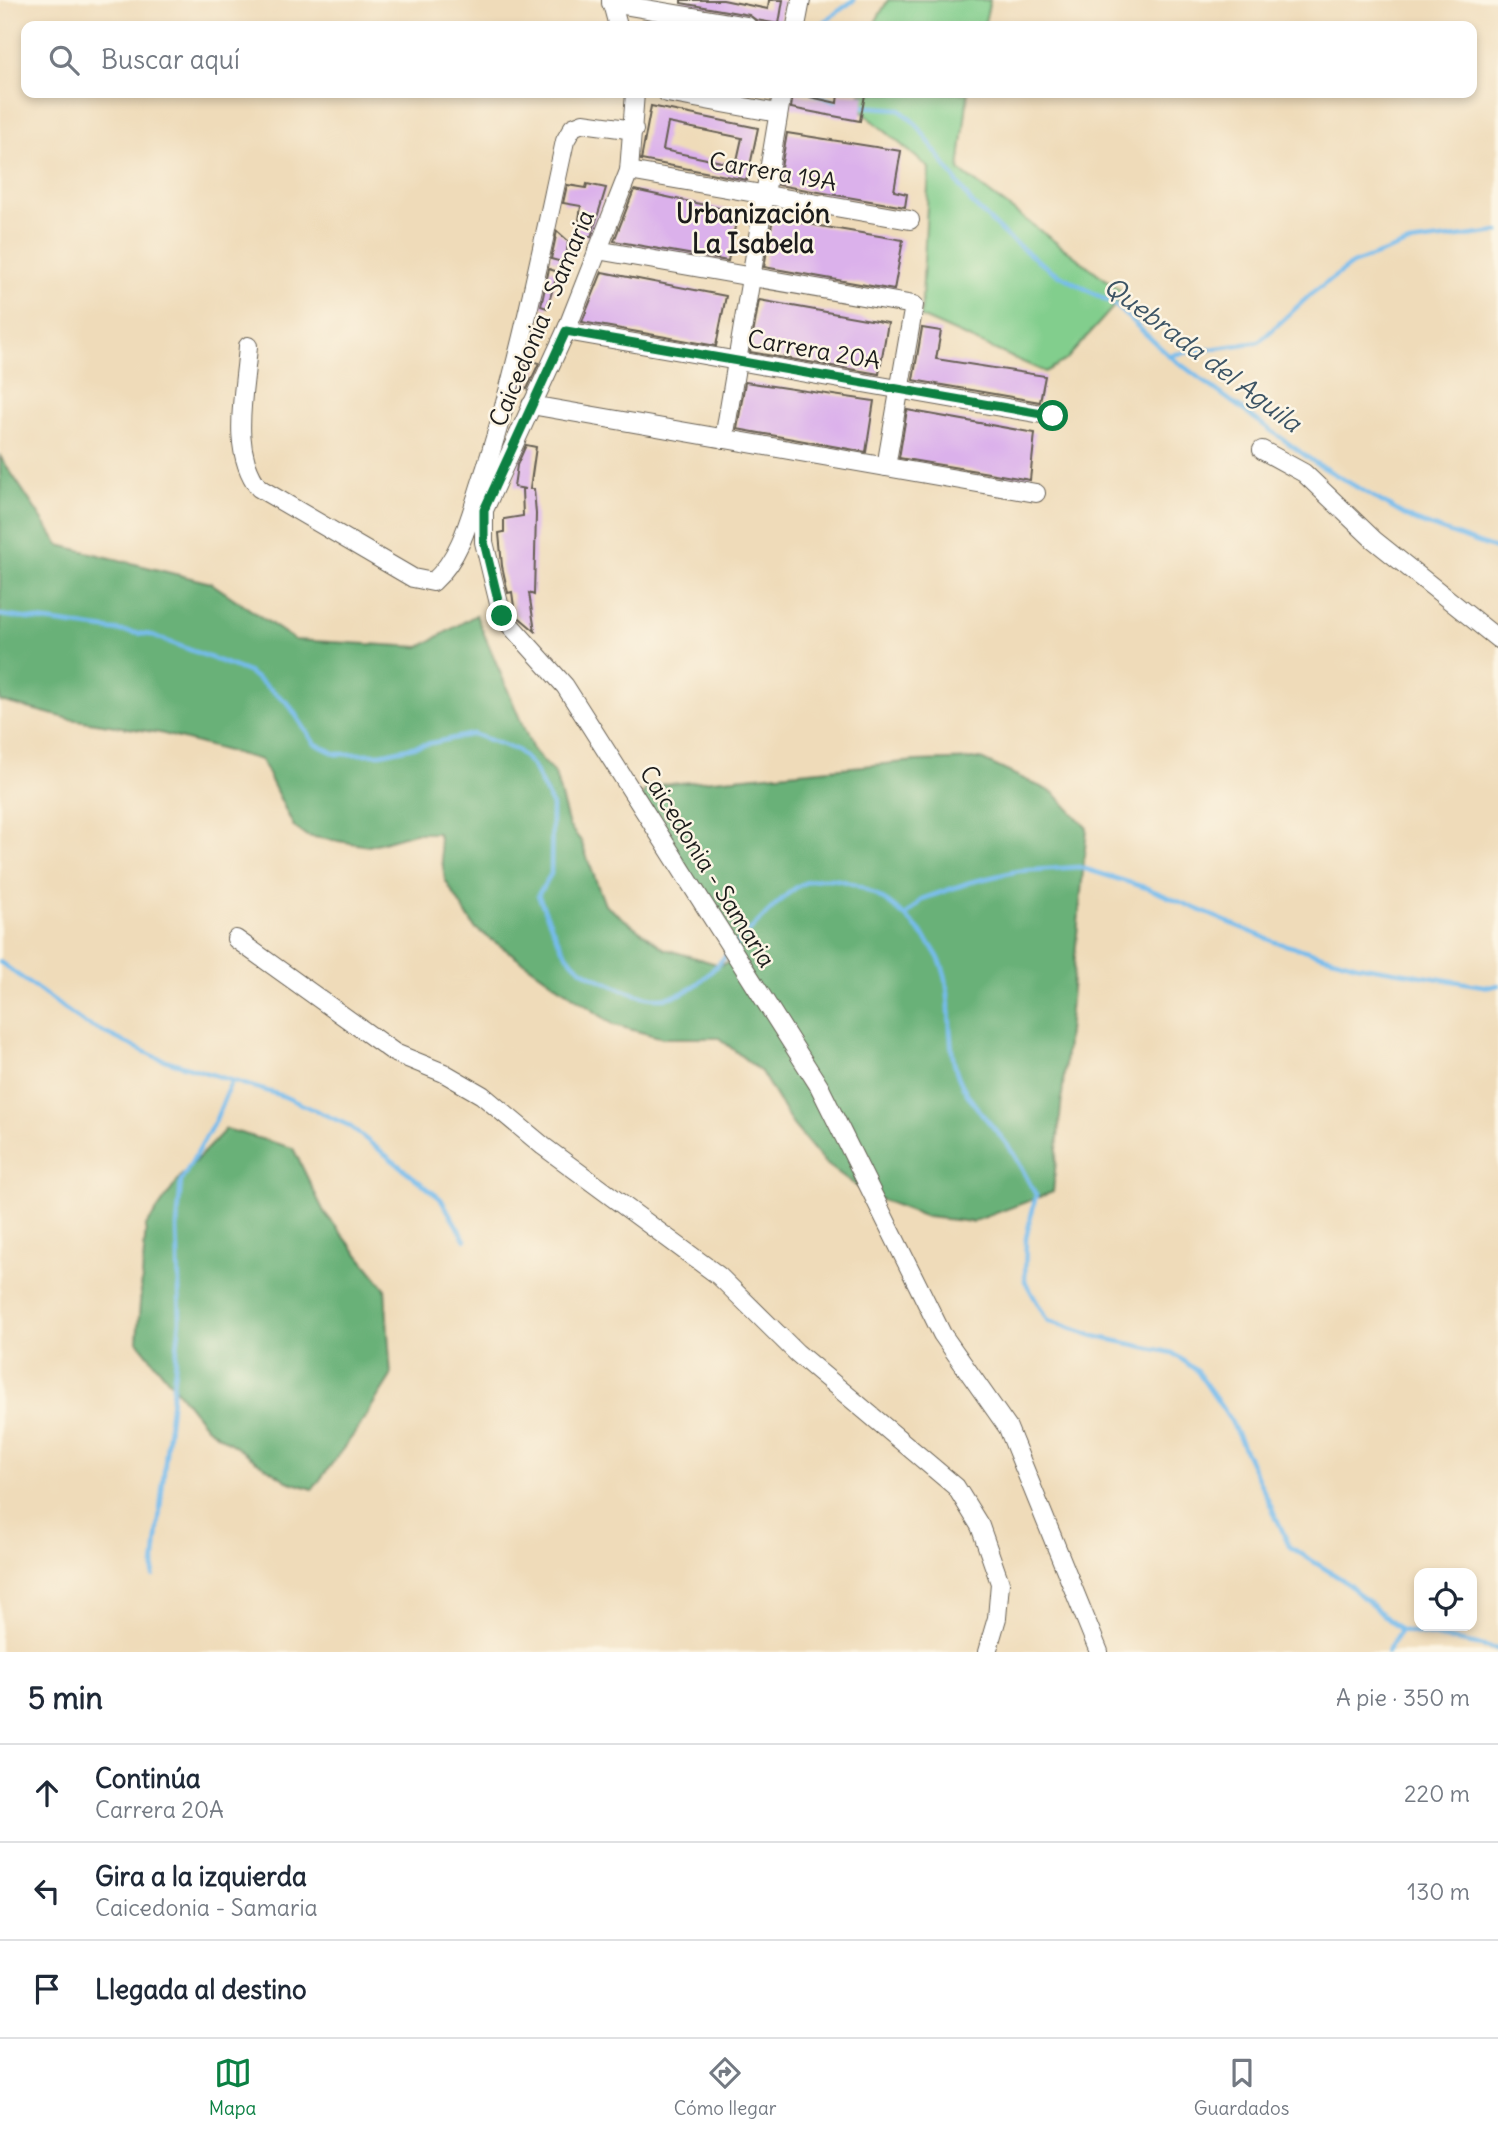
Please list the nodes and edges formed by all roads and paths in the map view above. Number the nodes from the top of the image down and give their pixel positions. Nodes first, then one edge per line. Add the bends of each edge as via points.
1 (800, 0) edge
2 (611, 1) edge
3 (617, 21) edge
4 (720, 21) edge
5 (797, 21) edge
6 (635, 98) edge
7 (695, 98) edge
8 (781, 98) edge
9 (778, 113) junction
10 (634, 130) junction
11 (629, 171) junction
12 (765, 194) junction
13 (910, 220) dead end
14 (597, 250) junction
15 (752, 277) junction
16 (566, 331) junction
17 (248, 346) dead end
18 (738, 361) junction
19 (899, 389) junction
20 (531, 405) junction
21 (1053, 416) dead end
22 (724, 439) junction
23 (1262, 450) dead end
24 (886, 467) junction
25 (1036, 494) dead end
26 (1498, 639) edge
27 (236, 939) dead end
28 (987, 1652) edge
29 (1099, 1652) edge

1 - 5 street
2 - 3 street
2 - 4 street
6 - 10 street, Caicedonia - Samaria
7 - 9 street
8 - 9 street
9 - 12 street
10 - 11 street, Caicedonia - Samaria
10 - 17 street via 583,123 573,127 565,141 507,405 465,532 447,569 433,582 413,578 259,488 247,472 241,442
11 - 12 street, Carrera 19A
11 - 14 street, Caicedonia - Samaria
12 - 13 street, Carrera 19A
12 - 15 street
14 - 15 street
14 - 16 street, Caicedonia - Samaria
15 - 18 street
15 - 19 street via 914,305
16 - 18 street, Carrera 20A
16 - 20 street, Caicedonia - Samaria
18 - 19 street, Carrera 20A
18 - 22 street
19 - 21 street, Carrera 20A
19 - 24 street
20 - 22 street
20 - 29 street, Caicedonia - Samaria via 484,510 484,542 502,616 565,686 819,1086 942,1334 1008,1428
22 - 24 street
23 - 26 street via 1304,473 1374,540
24 - 25 street
27 - 28 street via 395,1053 482,1095 543,1146 719,1276 797,1353 956,1487 979,1526 1000,1583 997,1618

